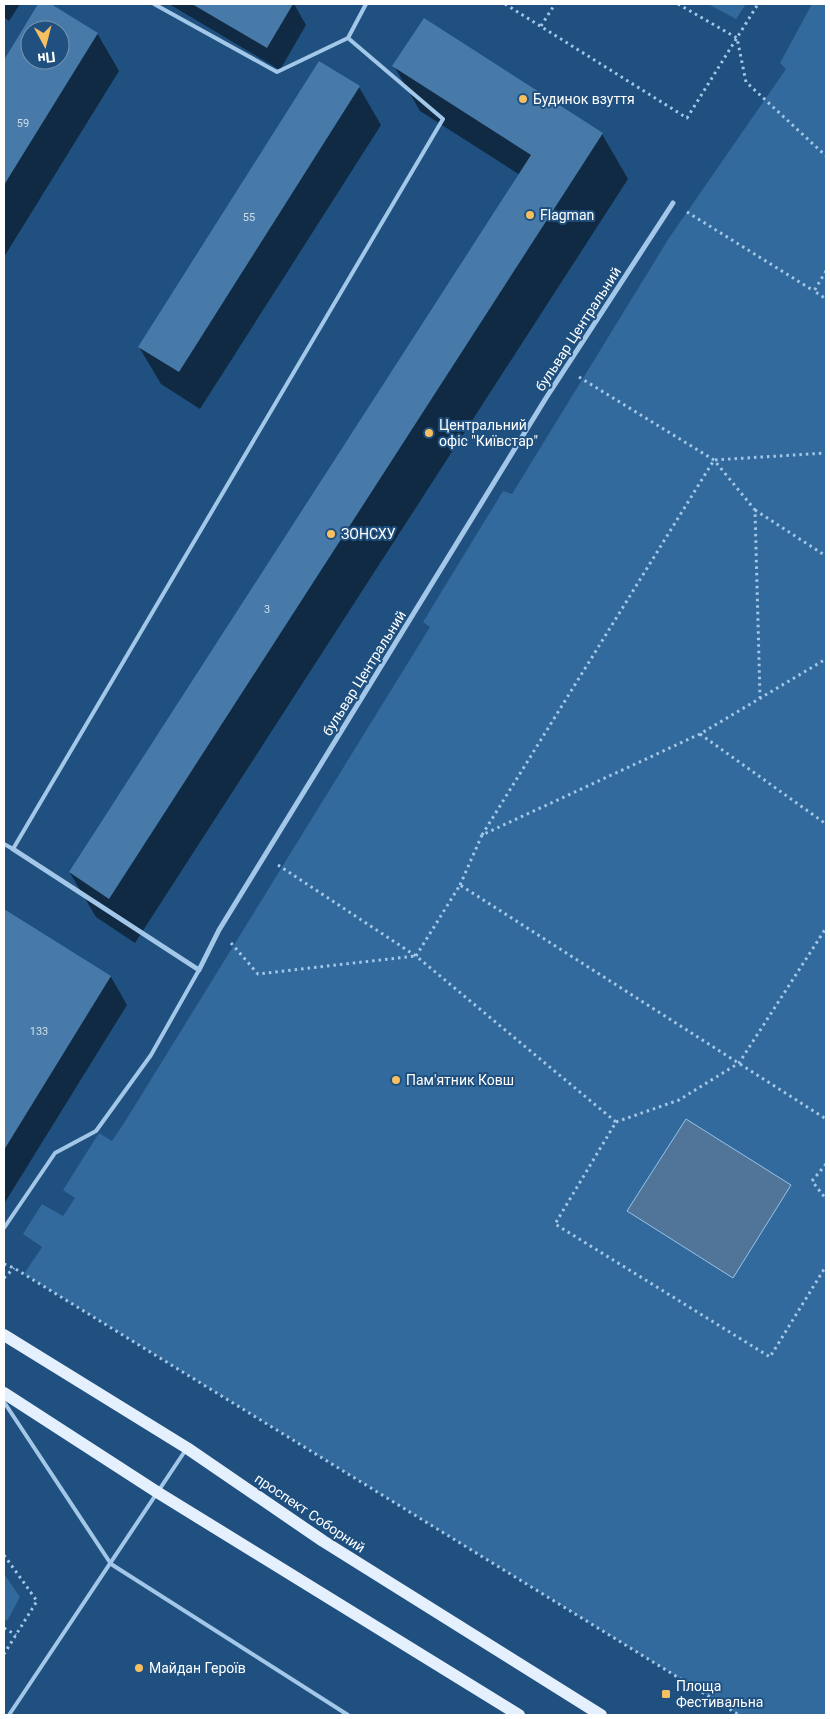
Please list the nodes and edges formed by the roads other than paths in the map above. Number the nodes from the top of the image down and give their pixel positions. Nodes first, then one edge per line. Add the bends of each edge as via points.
1 (154, 4) edge
2 (366, 4) edge
3 (348, 38) junction
4 (673, 203) road end
5 (4, 844) edge
6 (13, 849) junction
7 (199, 970) junction
8 (4, 1228) edge
9 (4, 1335) edge
10 (4, 1393) edge
11 (4, 1402) edge
12 (186, 1448) junction
13 (157, 1492) junction
14 (111, 1564) junction
15 (9, 1715) edge
16 (348, 1715) edge
17 (519, 1715) edge
18 (601, 1715) edge

1 - 3 lane via 277,72
2 - 3 lane
3 - 6 lane via 443,119
4 - 7 street, бульвар Центральний via 566,369 264,856
5 - 6 lane
6 - 7 street
7 - 8 lane via 151,1055 96,1131 55,1153
9 - 12 main road, проспект Соборний
10 - 13 main road
11 - 14 lane
12 - 13 lane
12 - 18 main road, проспект Соборний via 323,1541
13 - 14 lane
13 - 17 main road
14 - 15 lane
14 - 16 lane

